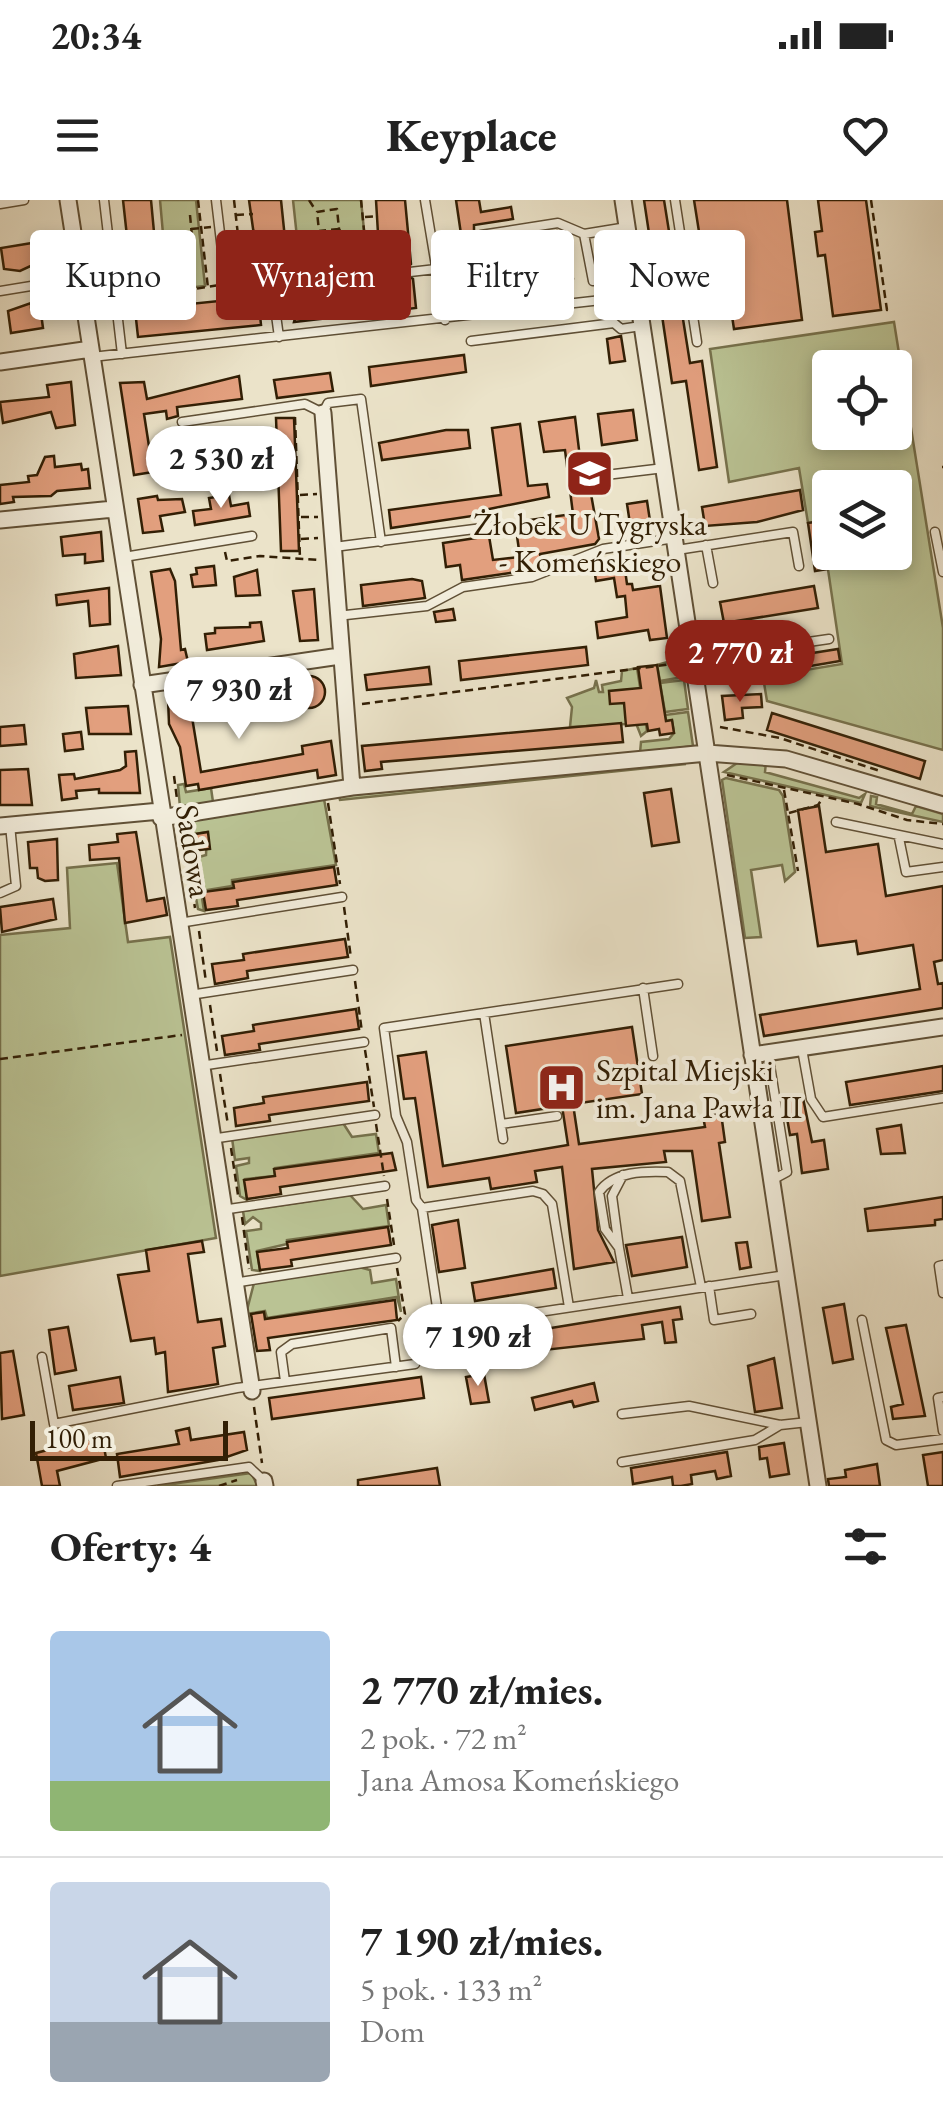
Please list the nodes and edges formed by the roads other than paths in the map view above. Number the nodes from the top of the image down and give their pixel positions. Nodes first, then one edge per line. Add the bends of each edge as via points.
1 (24, 200) edge
2 (68, 200) edge
3 (104, 200) edge
4 (216, 200) edge
5 (425, 200) edge
6 (622, 200) edge
7 (676, 200) edge
8 (0, 204) edge
9 (627, 227) junction
10 (73, 230) edge
11 (220, 230) edge
12 (513, 230) edge
13 (627, 230) edge
14 (584, 234) junction
15 (431, 238) edge
16 (592, 281) dead end
17 (30, 286) edge
18 (0, 290) edge
19 (86, 320) edge
20 (277, 320) edge
21 (444, 320) edge
22 (641, 320) edge
23 (642, 326) junction
24 (279, 337) junction
25 (471, 341) dead end
26 (697, 342) dead end
27 (91, 353) junction
28 (122, 354) junction
29 (0, 362) edge
30 (323, 413) junction
31 (182, 422) dead end
32 (664, 468) junction
33 (606, 474) dead end
34 (114, 509) junction
35 (0, 520) edge
36 (498, 526) dead end
37 (936, 532) dead end
38 (252, 536) dead end
39 (381, 542) junction
40 (677, 544) junction
41 (706, 545) junction
42 (333, 549) junction
43 (123, 557) junction
44 (799, 566) dead end
45 (943, 572) edge
46 (713, 584) dead end
47 (337, 616) junction
48 (829, 639) dead end
49 (692, 642) junction
50 (340, 656) junction
51 (142, 684) junction
52 (707, 753) junction
53 (352, 787) junction
54 (943, 805) edge
55 (160, 814) junction
56 (836, 822) dead end
57 (5, 826) edge
58 (899, 838) junction
59 (943, 844) edge
60 (943, 867) edge
61 (0, 893) edge
62 (342, 897) road end
63 (178, 923) junction
64 (353, 970) road end
65 (678, 984) dead end
66 (643, 988) junction
67 (188, 995) junction
68 (484, 1013) junction
69 (943, 1027) edge
70 (364, 1042) road end
71 (802, 1048) junction
72 (760, 1054) junction
73 (653, 1056) dead end
74 (200, 1066) junction
75 (943, 1098) edge
76 (375, 1115) road end
77 (556, 1116) dead end
78 (501, 1124) junction
79 (211, 1139) junction
80 (503, 1139) dead end
81 (386, 1186) road end
82 (422, 1208) junction
83 (222, 1210) junction
84 (396, 1258) road end
85 (943, 1265) edge
86 (786, 1276) junction
87 (233, 1283) junction
88 (705, 1286) junction
89 (943, 1292) edge
90 (628, 1298) junction
91 (569, 1307) junction
92 (751, 1314) dead end
93 (862, 1320) dead end
94 (42, 1357) dead end
95 (414, 1364) dead end
96 (396, 1366) junction
97 (285, 1381) junction
98 (251, 1389) junction
99 (943, 1397) edge
100 (622, 1414) dead end
101 (808, 1422) junction
102 (780, 1425) junction
103 (943, 1435) edge
104 (622, 1462) dead end
105 (264, 1477) edge
106 (118, 1486) edge
107 (818, 1486) edge

1 - 8 lane
2 - 10 street, Sadowa
3 - 28 lane
4 - 11 lane
5 - 15 lane
6 - 9 street
7 - 26 lane
9 - 13 street
9 - 14 lane
12 - 14 lane via 558,223
14 - 16 lane
17 - 18 lane
19 - 27 street, Sadowa
20 - 24 lane
21 - 24 lane
22 - 23 street
23 - 25 lane via 614,322
23 - 32 street
24 - 28 lane
27 - 28 lane
27 - 29 street
27 - 34 street, Sadowa
30 - 31 lane via 294,406
30 - 39 lane via 337,399 362,399
30 - 42 street
32 - 33 lane
32 - 40 street
34 - 35 street
34 - 43 street, Sadowa
36 - 39 lane
37 - 45 lane
38 - 43 lane
39 - 42 lane
40 - 41 lane
40 - 47 lane via 603,549 532,577 463,587 426,606
40 - 49 street
41 - 44 lane via 793,532
41 - 46 lane
42 - 47 street
43 - 51 street, Sadowa
47 - 50 street
48 - 49 lane via 767,648 752,634
49 - 52 street
50 - 51 street
50 - 53 street
51 - 55 street, Sadowa
52 - 53 street
52 - 54 street via 786,759
52 - 72 street
53 - 55 street
55 - 57 street
55 - 63 street, Sadowa
56 - 58 lane
57 - 61 lane via 16,886
58 - 59 lane
58 - 60 lane via 906,872
62 - 63 lane
63 - 67 street, Sadowa
64 - 67 lane
65 - 66 lane
66 - 68 lane
66 - 73 lane
67 - 74 street, Sadowa
68 - 78 lane
68 - 82 lane via 384,1028 396,1116
69 - 71 street
70 - 74 lane
71 - 72 street
71 - 75 lane via 811,1099 823,1117
72 - 86 street
74 - 79 street, Sadowa
76 - 79 lane
77 - 78 lane
78 - 80 lane
79 - 83 street, Sadowa
81 - 83 lane
82 - 91 lane via 543,1194 552,1204
82 - 91 lane via 440,1327
83 - 87 street, Sadowa
84 - 87 lane
85 - 89 lane
86 - 88 lane
86 - 101 street
87 - 98 street, Sadowa
88 - 90 lane
88 - 90 lane via 680,1181 668,1172 622,1175 600,1192
88 - 92 lane via 714,1320
90 - 91 lane
93 - 103 lane via 886,1440 896,1445
94 - 98 lane via 54,1424
95 - 96 lane
96 - 97 lane
96 - 97 lane via 391,1328 292,1344 281,1352
97 - 98 lane
99 - 103 lane
100 - 102 lane via 689,1406
101 - 102 lane
101 - 107 street
102 - 104 lane via 755,1440
105 - 106 lane via 249,1467

